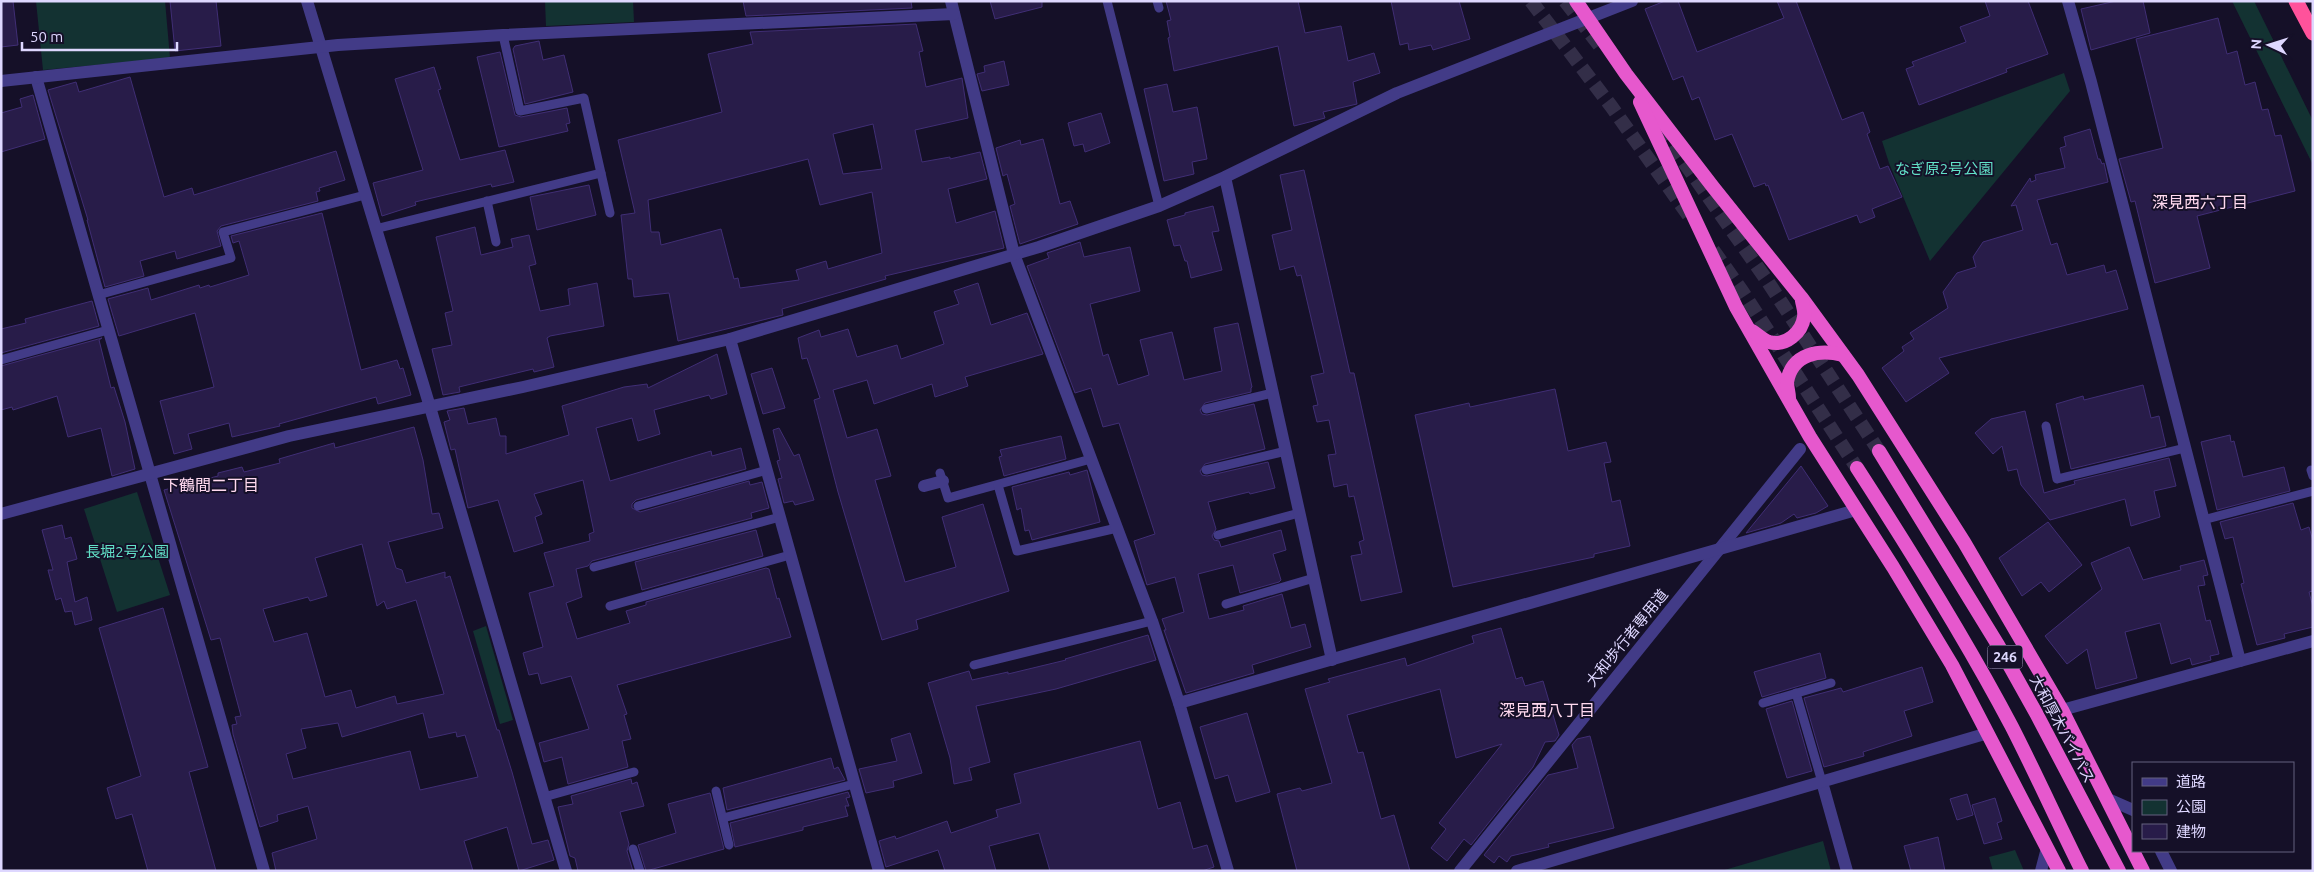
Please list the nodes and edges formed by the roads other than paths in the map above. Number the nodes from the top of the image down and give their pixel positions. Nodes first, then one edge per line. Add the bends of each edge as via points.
1 (307, 1) edge
2 (951, 1) edge
3 (1107, 1) edge
4 (1576, 1) edge
5 (1632, 1) edge
6 (2068, 1) edge
7 (2296, 1) edge
8 (954, 14) junction
9 (1589, 18) junction
10 (2313, 33) edge
11 (503, 35) junction
12 (320, 47) junction
13 (1626, 74) junction
14 (36, 77) junction
15 (1, 80) edge
16 (601, 173) junction
17 (1226, 177) junction
18 (365, 195) junction
19 (486, 201) junction
20 (1159, 206) junction
21 (610, 214) dead end
22 (375, 229) junction
23 (496, 242) dead end
24 (1014, 254) junction
25 (98, 295) junction
26 (1801, 297) junction
27 (1749, 328) junction
28 (108, 330) junction
29 (730, 338) junction
30 (1843, 355) junction
31 (1, 360) edge
32 (1273, 394) junction
33 (1790, 401) junction
34 (430, 407) junction
35 (1206, 409) dead end
36 (2046, 426) dead end
37 (2185, 448) junction
38 (1800, 449) dead end
39 (1286, 451) junction
40 (1879, 451) tunnel mouth
41 (1091, 459) junction
42 (1857, 468) tunnel mouth
43 (767, 470) junction
44 (1206, 470) dead end
45 (149, 473) junction
46 (942, 477) joint
47 (998, 485) junction
48 (924, 486) dead end
49 (2313, 491) edge
50 (638, 506) dead end
51 (1856, 510) junction
52 (1299, 513) junction
53 (1, 514) edge
54 (780, 517) junction
55 (2203, 520) junction
56 (1117, 528) junction
57 (1218, 535) dead end
58 (1720, 549) junction
59 (790, 555) junction
60 (594, 566) dead end
61 (1314, 578) junction
62 (1226, 604) dead end
63 (610, 606) dead end
64 (1152, 621) junction
65 (2313, 641) edge
66 (1332, 660) junction
67 (2240, 661) junction
68 (974, 665) dead end
69 (1831, 683) dead end
70 (1796, 693) junction
71 (1763, 703) dead end
72 (1179, 704) junction
73 (2062, 710) junction
74 (1988, 733) junction
75 (634, 772) dead end
76 (1822, 782) junction
77 (854, 784) junction
78 (716, 791) dead end
79 (544, 797) junction
80 (2108, 800) junction
81 (2132, 810) edge
82 (723, 818) junction
83 (730, 845) dead end
84 (2047, 848) junction
85 (634, 850) dead end
86 (2132, 850) edge
87 (2133, 852) edge
88 (2161, 852) edge
89 (1552, 866) edge
90 (264, 871) edge
91 (566, 871) edge
92 (640, 871) edge
93 (879, 871) edge
94 (1228, 871) edge
95 (1460, 871) edge
96 (1517, 871) edge
97 (1847, 871) edge
98 (2042, 871) edge
99 (2059, 871) edge
100 (2082, 871) edge
101 (2119, 871) edge
102 (2142, 871) edge
103 (2170, 871) edge

1 - 12 street
2 - 8 street
3 - 20 lane
4 - 9 highway
5 - 9 street
6 - 37 street
7 - 10 highway
8 - 11 street
8 - 24 street
9 - 13 highway
9 - 17 street via 1397,93
11 - 12 street
11 - 16 lane via 520,111 584,98
12 - 14 street
12 - 18 street
13 - 26 highway
13 - 27 highway via 1736,307
14 - 15 street
14 - 25 street
16 - 19 lane
16 - 21 lane
17 - 20 street
17 - 32 street
18 - 22 street
18 - 25 lane via 223,232 231,258
19 - 22 lane
19 - 23 lane
20 - 24 street
22 - 34 street
24 - 29 street
24 - 41 street
25 - 28 street
26 - 27 highway via 1805,314 1802,327 1786,341 1768,342
26 - 30 highway
27 - 33 highway
28 - 31 lane
28 - 45 street
29 - 34 street
29 - 43 street
30 - 33 highway via 1821,351 1806,355 1794,368 1788,382
30 - 73 highway via 1964,542
32 - 35 lane
32 - 39 street
33 - 51 highway
34 - 45 street via 289,436
34 - 79 street
36 - 37 lane via 2057,479
37 - 55 street
38 - 58 street, 大和歩行者専用道
39 - 44 lane
39 - 52 street
40 - 101 highway, 大和厚木バイパス / 246 via 1998,645
41 - 47 lane
41 - 56 street
42 - 100 highway, 246 via 1975,660 2012,727
43 - 50 lane
43 - 54 street
45 - 53 street
45 - 90 street
46 - 47 lane via 948,498
46 - 48 street
47 - 56 lane via 1017,551
49 - 55 lane
51 - 58 street
51 - 74 highway via 1948,657
52 - 57 lane
52 - 61 street
54 - 59 street
54 - 60 lane
55 - 67 street
56 - 64 street
58 - 66 street
58 - 95 street, 大和歩行者専用道
59 - 63 lane
59 - 77 street
61 - 62 lane
61 - 66 street
64 - 68 lane
64 - 72 street
65 - 67 street
66 - 72 street
67 - 73 street
69 - 70 lane
70 - 71 lane
70 - 76 lane
72 - 94 street
73 - 80 highway
74 - 76 street
74 - 84 highway
75 - 79 lane
76 - 89 street
76 - 97 street
77 - 82 lane
77 - 93 street
78 - 82 lane
79 - 91 street
80 - 81 street
80 - 86 highway
82 - 83 lane
84 - 98 street
84 - 99 highway
85 - 92 lane
87 - 102 highway
88 - 103 street
89 - 96 street

